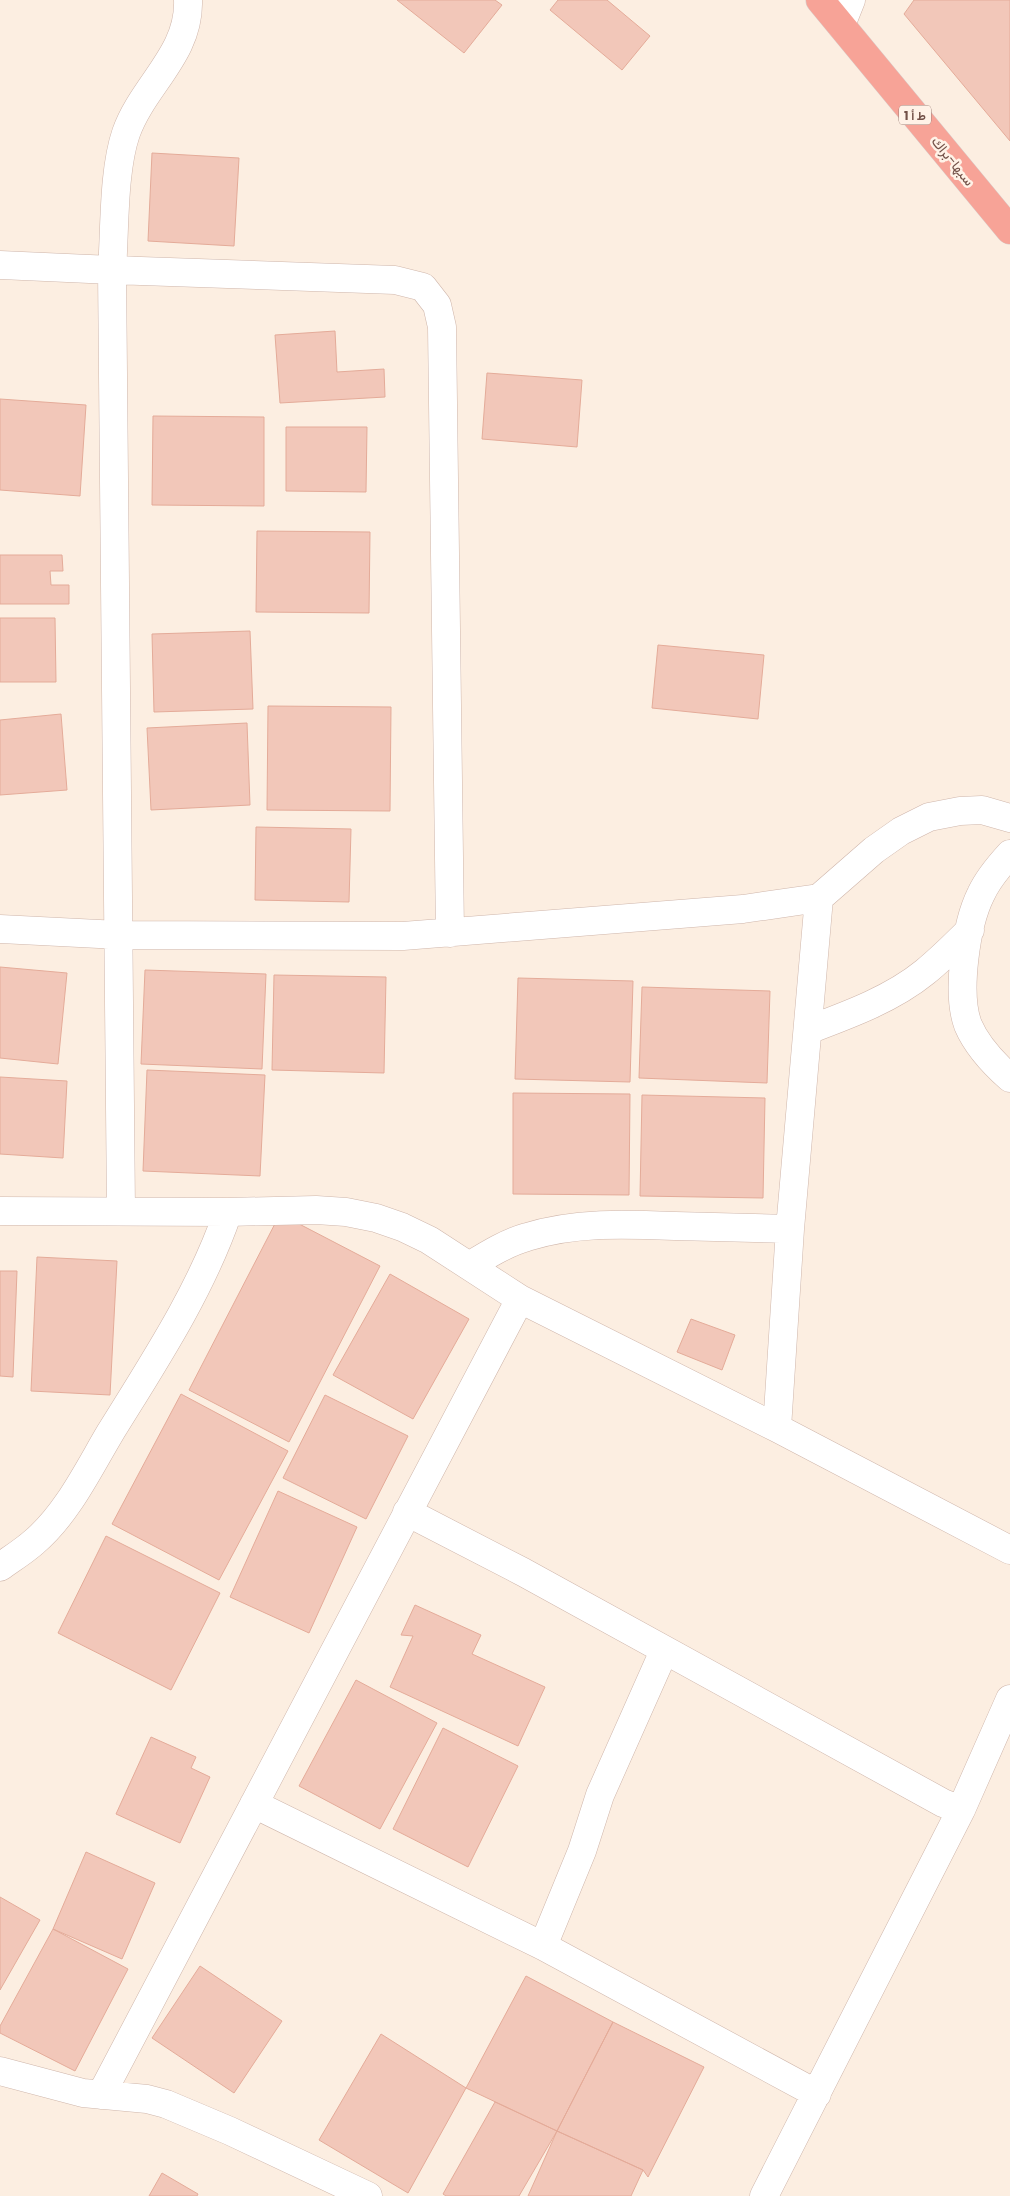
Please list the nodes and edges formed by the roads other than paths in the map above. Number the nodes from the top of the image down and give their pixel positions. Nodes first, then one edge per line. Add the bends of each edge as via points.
1 (188, 0) edge
2 (820, 0) edge
3 (851, 0) edge
4 (841, 25) junction
5 (1010, 230) edge
6 (0, 265) edge
7 (112, 270) junction
8 (1010, 818) edge
9 (1010, 854) edge
10 (819, 898) junction
11 (0, 929) edge
12 (970, 930) junction
13 (450, 932) junction
14 (119, 935) junction
15 (808, 1030) junction
16 (1010, 1078) edge
17 (0, 1211) edge
18 (122, 1211) junction
19 (228, 1212) junction
20 (790, 1229) junction
21 (469, 1266) junction
22 (520, 1299) junction
23 (776, 1428) junction
24 (407, 1512) junction
25 (1010, 1550) edge
26 (0, 1566) edge
27 (664, 1651) junction
28 (1010, 1699) edge
29 (254, 1804) junction
30 (962, 1810) junction
31 (543, 1946) junction
32 (0, 2071) edge
33 (817, 2094) junction
34 (101, 2095) junction
35 (368, 2196) edge
36 (764, 2196) edge

1 - 7 street via 188,20 181,41 145,94 126,134 120,161
2 - 4 highway, سبها-براك / ط أ 1
3 - 4 street
4 - 5 highway, سبها-براك / ط أ 1
6 - 7 street
7 - 13 street via 394,280 423,287 437,305 442,327
7 - 14 street
8 - 10 street via 982,810 929,818 901,831 874,850
9 - 12 street via 984,888
10 - 13 street via 743,909
10 - 15 street
11 - 14 street
12 - 15 street via 908,984
12 - 16 street via 962,984 968,1024 981,1049
13 - 14 street via 403,936
14 - 18 street
15 - 20 street
17 - 18 street
18 - 19 street
19 - 21 street via 316,1210 376,1218 422,1237
19 - 26 street via 200,1281 75,1492 35,1542
20 - 21 street via 596,1224 526,1237
20 - 23 street
21 - 22 street
22 - 23 street
22 - 24 street
23 - 25 street
24 - 27 street
24 - 29 street
27 - 30 street via 943,1803
27 - 31 street via 600,1795 582,1851
28 - 30 street
29 - 31 street
29 - 34 street
30 - 33 street
31 - 33 street
32 - 34 street
33 - 36 street
34 - 35 street via 166,2104

